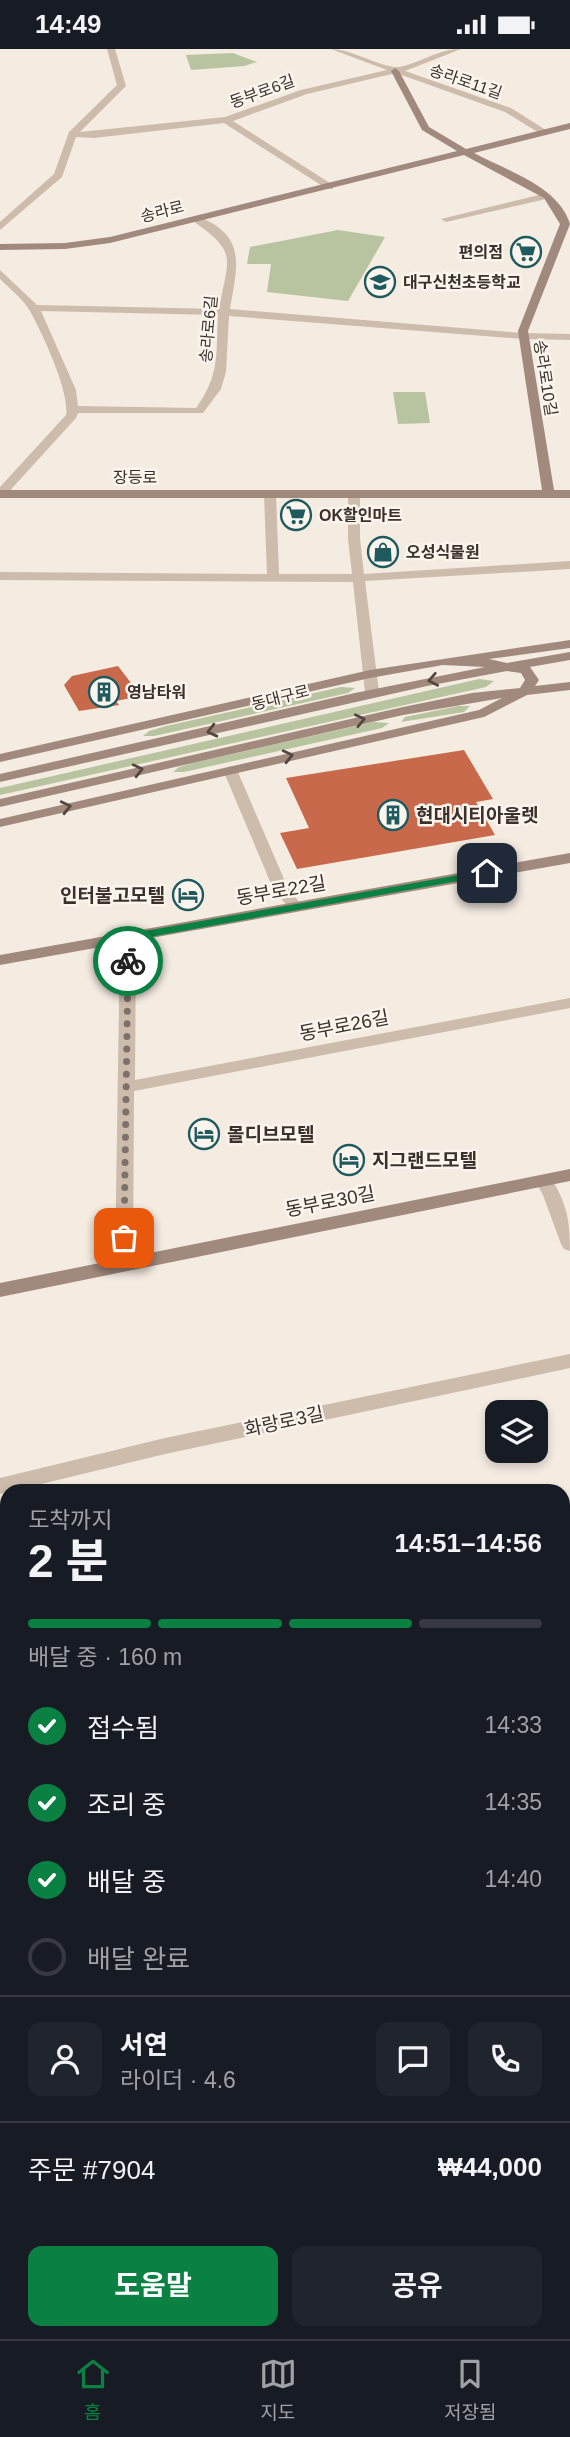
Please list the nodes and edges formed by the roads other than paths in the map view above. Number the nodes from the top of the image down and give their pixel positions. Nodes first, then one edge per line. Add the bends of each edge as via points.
1 (111, 49) edge
2 (335, 49) edge
3 (457, 49) edge
4 (395, 71) junction
5 (226, 120) junction
6 (570, 126) edge
7 (544, 132) junction
8 (72, 134) junction
9 (464, 153) junction
10 (330, 187) junction
11 (547, 196) junction
12 (197, 219) junction
13 (446, 219) dead end
14 (0, 227) edge
15 (0, 247) edge
16 (0, 273) edge
17 (34, 308) junction
18 (224, 312) junction
19 (523, 336) junction
20 (570, 337) edge
21 (74, 409) junction
22 (0, 494) edge
23 (354, 494) junction
24 (549, 494) junction
25 (570, 494) edge
26 (270, 495) junction
27 (570, 565) edge
28 (0, 576) edge
29 (273, 577) junction
30 (359, 578) junction
31 (570, 644) edge
32 (570, 656) edge
33 (443, 661) junction
34 (500, 667) junction
35 (370, 674) junction
36 (570, 685) edge
37 (524, 691) junction
38 (372, 692) junction
39 (0, 758) edge
40 (230, 770) junction
41 (0, 778) edge
42 (0, 803) edge
43 (0, 823) edge
44 (570, 859) edge
45 (295, 906) junction
46 (128, 937) junction
47 (0, 960) edge
48 (570, 1003) edge
49 (126, 1087) junction
50 (570, 1175) edge
51 (544, 1181) junction
52 (570, 1244) edge
53 (124, 1263) junction
54 (0, 1290) edge
55 (570, 1361) edge
56 (8, 1484) edge

1 - 8 street via 122,86
2 - 4 street, 송라로11길
3 - 4 street, 동부로6길
4 - 5 street, 동부로6길 via 304,92
4 - 7 street, 송라로11길 via 508,110
4 - 9 main road via 425,128
5 - 8 street, 동부로6길
5 - 10 street
6 - 7 main road, 송라로
7 - 9 main road, 송라로
8 - 14 street via 59,175
9 - 10 main road, 송라로
9 - 11 main road
10 - 12 main road, 송라로
11 - 13 street
11 - 19 main road, 송라로10길 via 565,224
12 - 15 main road, 송라로 via 110,240
12 - 18 street, 송라로6길 via 231,247
16 - 17 street
17 - 18 street
17 - 21 street
18 - 19 street
18 - 21 street, 송라로6길 via 220,372 215,389 199,411
19 - 20 street
19 - 24 main road, 송라로10길
21 - 22 street
22 - 26 main road, 장등로
23 - 24 main road, 장등로
23 - 26 main road, 장등로
23 - 30 street
24 - 25 main road, 장등로
26 - 29 street
27 - 30 street
28 - 29 street
29 - 30 street
30 - 35 street
31 - 33 main road
32 - 34 main road, 동대구로
33 - 34 main road via 470,660
33 - 35 main road
34 - 37 main road via 526,670 532,680
34 -> 38 main road, 동대구로
35 - 38 street
35 - 39 main road
36 - 37 main road
40 -> 37 main road via 484,713
42 -> 37 main road via 403,711
38 -> 41 main road, 동대구로
43 -> 40 main road
40 - 45 street via 280,886
44 - 45 main road, 동부로22길
45 - 46 main road, 동부로22길
46 - 47 main road, 동부로22길
46 - 49 street
48 - 49 street, 동부로26길
49 - 53 street
50 - 51 main road, 동부로30길
51 - 52 street
51 - 53 main road, 동부로30길
53 - 54 main road, 동부로30길
55 - 56 street, 화랑로3길 via 165,1446

